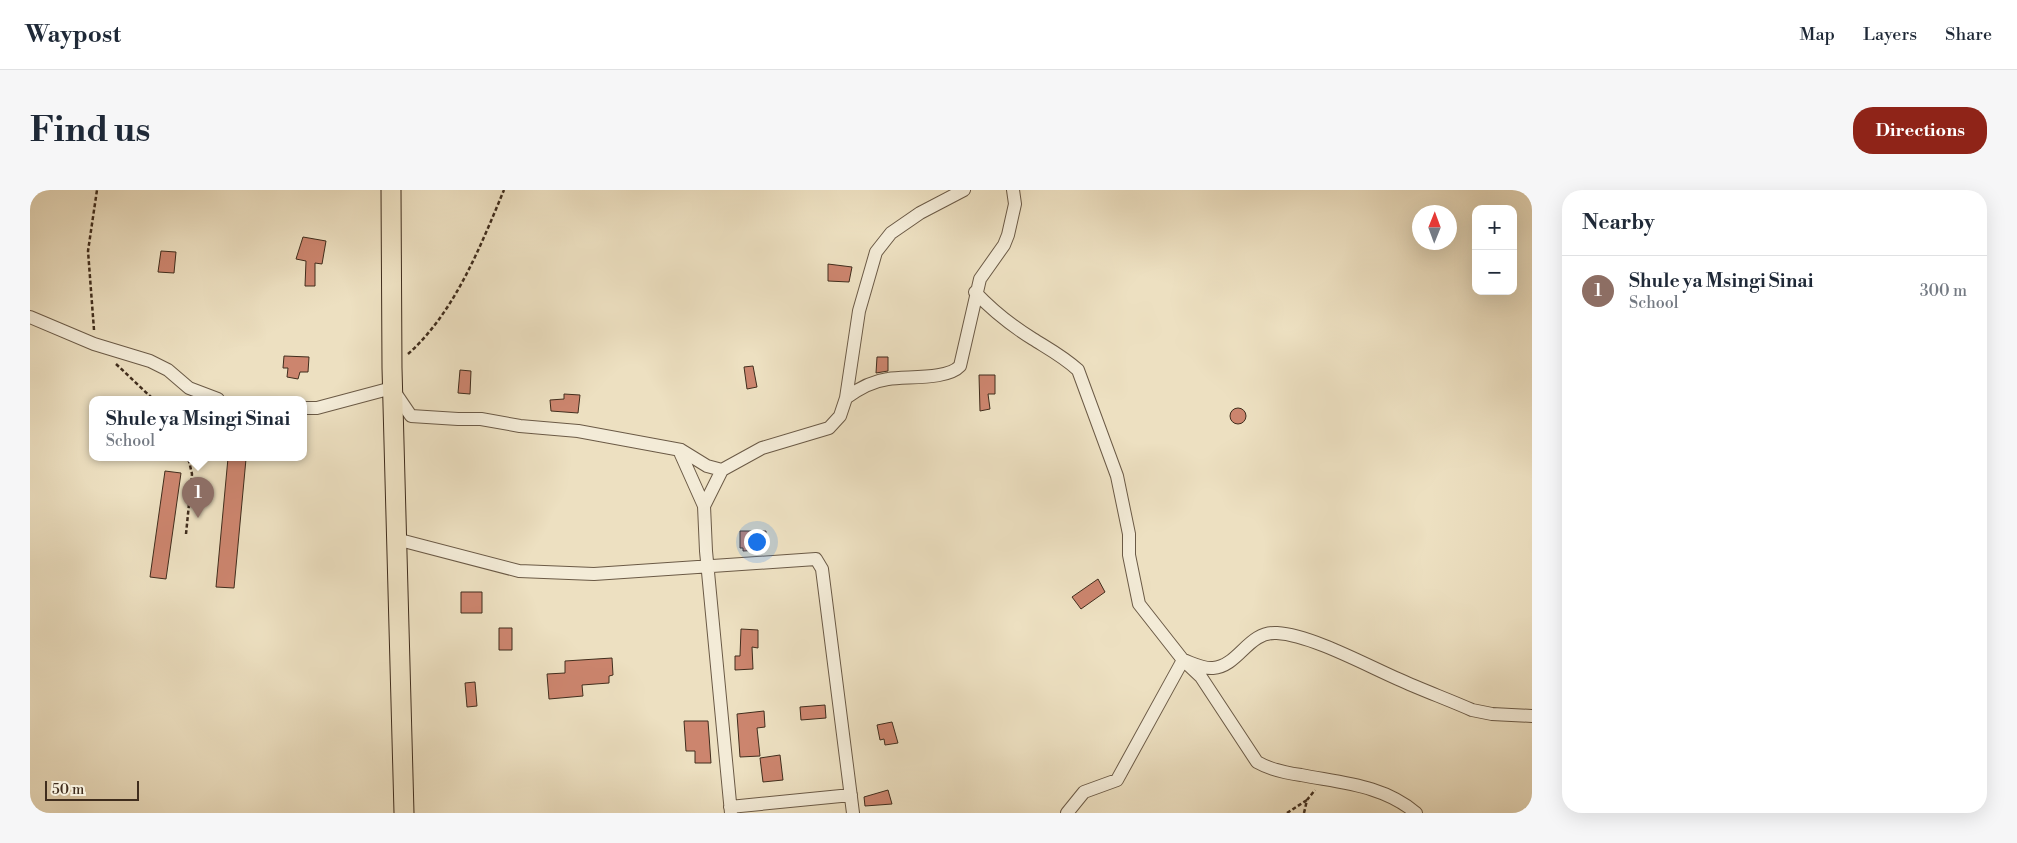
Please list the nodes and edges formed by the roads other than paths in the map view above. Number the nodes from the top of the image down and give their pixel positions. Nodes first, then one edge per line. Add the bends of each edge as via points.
1 (391, 190) edge
2 (964, 190) edge
3 (1013, 190) edge
4 (975, 292) junction
5 (30, 317) edge
6 (392, 388) junction
7 (210, 396) edge
8 (846, 398) junction
9 (307, 408) edge
10 (679, 450) junction
11 (722, 470) junction
12 (704, 506) junction
13 (396, 539) junction
14 (708, 567) junction
15 (1184, 660) junction
16 (1532, 716) edge
17 (852, 795) junction
18 (730, 810) edge
19 (404, 813) edge
20 (853, 813) edge
21 (1067, 813) edge
22 (1416, 813) edge

1 - 6 highway
2 - 8 street via 890,233 876,252 859,311
3 - 4 street via 1015,204 1008,235
4 - 8 street via 961,360 955,371 886,379
4 - 15 street via 991,309 1078,370 1117,476 1139,604
5 - 7 street via 94,344 150,361 168,370 189,388
6 - 9 street
6 - 10 street via 411,416 482,419 520,426 578,430
6 - 13 highway
8 - 11 street via 840,416 829,428 762,448
10 - 11 street via 688,452 707,466
10 - 12 street
11 - 12 street
12 - 14 street
13 - 14 street via 519,570 594,574
13 - 19 highway
14 - 17 street via 811,558 819,561
14 - 18 street
15 - 16 street via 1212,668 1224,665 1252,640 1264,634 1291,635 1472,710
15 - 21 street via 1117,780 1084,792
15 - 22 street via 1201,677 1257,762 1273,769 1378,790 1394,796
17 - 18 street
17 - 20 street

